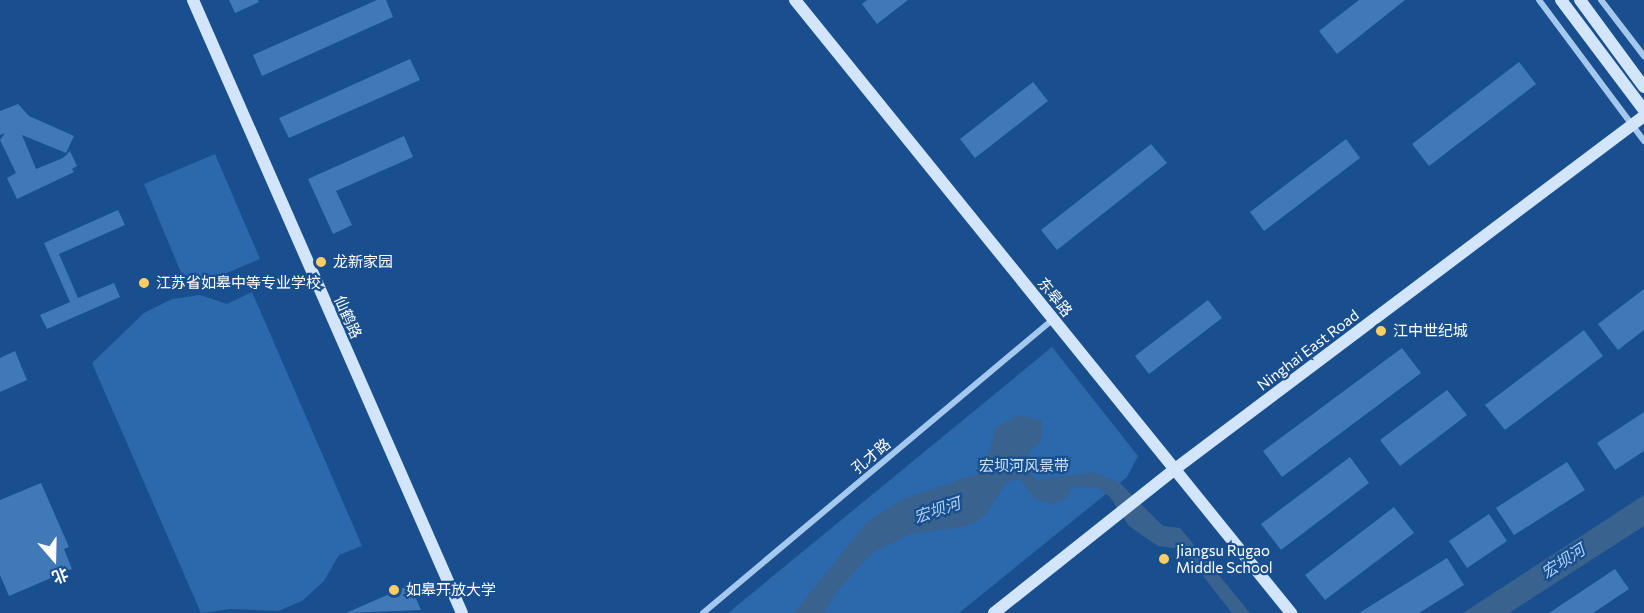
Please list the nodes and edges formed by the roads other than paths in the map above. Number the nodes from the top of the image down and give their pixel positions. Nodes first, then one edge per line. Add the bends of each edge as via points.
1 (193, 0) edge
2 (795, 0) edge
3 (1539, 0) edge
4 (1561, 0) edge
5 (1580, 0) edge
6 (1601, 0) edge
7 (1644, 56) edge
8 (1644, 87) edge
9 (1644, 110) edge
10 (1644, 116) edge
11 (1632, 125) junction
12 (1644, 141) edge
13 (1053, 318) junction
14 (1175, 469) junction
15 (462, 613) edge
16 (703, 613) edge
17 (994, 613) edge
18 (1291, 613) edge

1 - 15 street, 仙鹤路
2 - 13 street, 东皋路
3 - 11 street
4 - 9 street
5 - 8 street
6 - 7 street
10 - 11 street, Ninghai East Road
11 - 12 street
11 - 14 street, Ninghai East Road
13 - 14 street, 东皋路
13 - 16 street, 孔才路
14 - 17 street, Ninghai East Road
14 - 18 street, 东皋路

